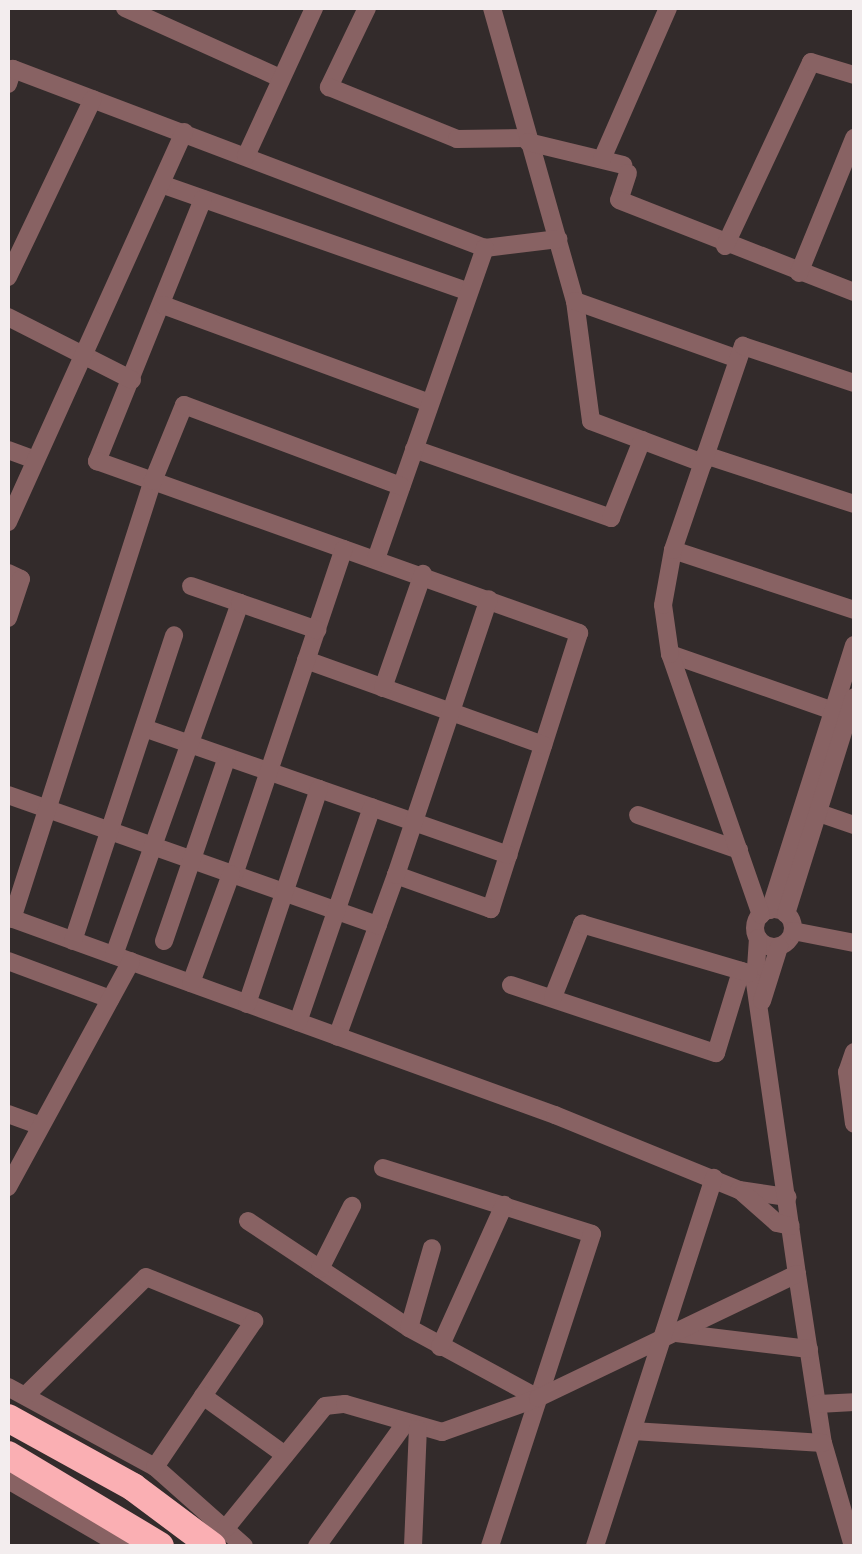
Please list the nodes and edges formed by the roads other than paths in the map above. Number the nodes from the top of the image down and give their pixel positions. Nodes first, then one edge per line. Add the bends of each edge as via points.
1 (125, 8) edge
2 (314, 8) edge
3 (367, 8) edge
4 (492, 8) edge
5 (668, 8) edge
6 (854, 76) edge
7 (280, 78) junction
8 (8, 84) edge
9 (93, 99) junction
10 (184, 132) junction
11 (854, 138) edge
12 (527, 140) junction
13 (606, 150) junction
14 (246, 156) junction
15 (161, 184) junction
16 (203, 199) junction
17 (558, 239) junction
18 (725, 246) junction
19 (485, 248) junction
20 (799, 272) junction
21 (8, 278) edge
22 (469, 292) junction
23 (854, 292) edge
24 (575, 301) junction
25 (163, 305) junction
26 (8, 317) edge
27 (84, 359) junction
28 (738, 359) junction
29 (132, 380) junction
30 (854, 384) edge
31 (430, 403) junction
32 (642, 440) junction
33 (414, 449) junction
34 (8, 450) edge
35 (704, 459) junction
36 (36, 460) junction
37 (153, 481) junction
38 (400, 486) junction
39 (854, 504) edge
40 (8, 522) edge
41 (344, 549) junction
42 (673, 550) junction
43 (376, 559) junction
44 (8, 573) edge
45 (423, 574) junction
46 (191, 586) dead end
47 (490, 599) junction
48 (240, 603) junction
49 (854, 610) edge
50 (8, 618) edge
51 (317, 630) junction
52 (174, 635) dead end
53 (854, 646) edge
54 (670, 654) junction
55 (306, 660) junction
56 (383, 688) junction
57 (847, 710) edge
58 (451, 714) junction
59 (144, 728) junction
60 (190, 744) junction
61 (544, 745) junction
62 (227, 757) junction
63 (269, 772) junction
64 (319, 789) junction
65 (8, 795) edge
66 (372, 807) junction
67 (49, 810) junction
68 (816, 812) junction
69 (638, 815) dead end
70 (414, 822) junction
71 (854, 825) edge
72 (110, 831) junction
73 (152, 846) junction
74 (739, 850) junction
75 (508, 855) junction
76 (194, 860) junction
77 (232, 874) junction
78 (396, 874) junction
79 (286, 893) junction
80 (337, 911) junction
81 (10, 918) edge
82 (778, 918) junction
83 (378, 925) junction
84 (758, 938) junction
85 (73, 940) junction
86 (164, 941) dead end
87 (854, 943) edge
88 (778, 947) junction
89 (122, 958) junction
90 (8, 961) edge
91 (748, 972) junction
92 (191, 983) junction
93 (512, 985) dead end
94 (552, 997) junction
95 (110, 998) junction
96 (762, 1002) junction
97 (247, 1004) junction
98 (298, 1022) junction
99 (337, 1037) junction
100 (854, 1052) edge
101 (8, 1114) edge
102 (854, 1124) edge
103 (38, 1125) junction
104 (384, 1168) dead end
105 (714, 1178) junction
106 (8, 1187) edge
107 (739, 1190) junction
108 (787, 1197) junction
109 (504, 1205) junction
110 (352, 1206) dead end
111 (248, 1220) dead end
112 (791, 1226) junction
113 (432, 1248) dead end
114 (320, 1269) junction
115 (797, 1274) junction
116 (409, 1328) junction
117 (667, 1332) junction
118 (440, 1347) junction
119 (809, 1348) junction
120 (8, 1387) edge
121 (26, 1395) junction
122 (204, 1396) junction
123 (538, 1398) junction
124 (854, 1402) edge
125 (818, 1404) junction
126 (8, 1418) edge
127 (411, 1427) junction
128 (633, 1431) junction
129 (824, 1443) junction
130 (8, 1455) edge
131 (285, 1456) junction
132 (155, 1467) junction
133 (8, 1480) edge
134 (168, 1512) junction
135 (219, 1537) edge
136 (144, 1544) edge
137 (244, 1546) edge
138 (317, 1546) edge
139 (413, 1546) edge
140 (490, 1546) edge
141 (595, 1546) edge
142 (854, 1546) edge

1 - 7 street
2 - 7 street
3 - 12 street via 329,87 458,139
4 - 12 street
5 - 13 street
6 - 18 street via 811,62
7 - 14 street
8 - 9 street via 13,69
9 - 10 street
9 - 21 street
10 - 14 street
10 - 15 street
11 - 20 street
12 - 13 street
12 - 17 street
13 - 18 street via 625,169 619,200
14 - 19 street
15 - 16 street
15 - 27 street
16 - 22 street
16 - 25 street
17 - 19 street
17 - 24 street
18 - 20 street
19 - 22 street
20 - 23 street
22 - 31 street
24 - 28 street
24 - 32 street via 591,421
25 - 29 street
25 - 31 street
26 - 27 street
27 - 29 street
27 - 36 street
28 - 30 street via 742,346
28 - 35 street
29 - 37 street via 97,461
31 - 33 street
32 - 33 street via 611,518
32 - 35 street
33 - 38 street
34 - 36 street
35 - 39 street
35 - 42 street
36 - 40 street
37 - 38 street via 184,405
37 - 41 street
37 - 67 street
38 - 43 street
41 - 43 street
41 - 51 street
42 - 49 street
42 - 54 street via 663,605
43 - 45 street
44 - 50 street via 21,579
45 - 47 street
45 - 56 street
46 - 48 street
47 - 58 street
47 - 61 street via 580,633
48 - 51 street
48 - 60 street
51 - 55 street
52 - 59 street
53 - 57 street
54 - 57 street
54 - 74 street
55 - 56 street
55 - 63 street
56 - 58 street
57 - 68 street
57 - 82 street
58 - 61 street
58 - 70 street
59 - 60 street
59 - 72 street
60 - 62 street
60 - 73 street
61 - 75 street
62 - 63 street
62 - 76 street
63 - 64 street
63 - 77 street
64 - 66 street
64 - 79 street
65 - 67 street
66 - 70 street
66 - 80 street
67 - 72 street
67 - 81 street
68 - 71 street
68 - 82 street
69 - 74 street
70 - 75 street
70 - 78 street
72 - 73 street
72 - 85 street
73 - 76 street
73 - 89 street
74 - 82 street
75 - 78 street via 491,908
76 - 77 street
76 - 86 street
77 - 79 street
77 - 92 street
78 - 83 street
79 - 80 street
79 - 97 street
80 - 83 street
80 - 98 street
81 - 85 street
82 - 84 street
82 - 87 street
82 - 88 street
83 - 99 street
84 - 88 street
84 - 91 street
85 - 89 street
88 - 96 street
89 - 92 street
89 - 95 street
90 - 95 street
91 - 94 street via 582,924
91 - 94 street via 716,1053
91 - 96 street
92 - 97 street
93 - 94 street
95 - 103 street
96 - 108 street
97 - 98 street
98 - 99 street
99 - 105 street
100 - 102 street via 847,1072
101 - 103 street
103 - 106 street
104 - 109 street
105 - 107 street
105 - 117 street
107 - 108 street
107 - 112 street
108 - 112 street
109 - 118 street
109 - 123 street via 587,1229 594,1241
110 - 114 street
111 - 114 street
112 - 115 street
113 - 116 street
114 - 116 street
115 - 117 street
115 - 119 street
116 - 118 street
117 - 119 street
117 - 123 street
117 - 128 street
118 - 123 street
119 - 125 street
120 - 121 street
121 - 122 street via 146,1277 254,1321
121 - 132 street
122 - 131 street
122 - 132 street
123 - 127 street via 442,1432
123 - 140 street
124 - 125 street
125 - 129 street
126 - 134 highway
127 - 131 street via 334,1402
127 - 138 street
127 - 139 street
128 - 129 street
128 - 141 street
129 - 142 street
130 - 136 highway
131 - 135 street
132 - 135 street
133 - 136 street
134 - 135 highway
134 - 136 highway
135 - 137 street

